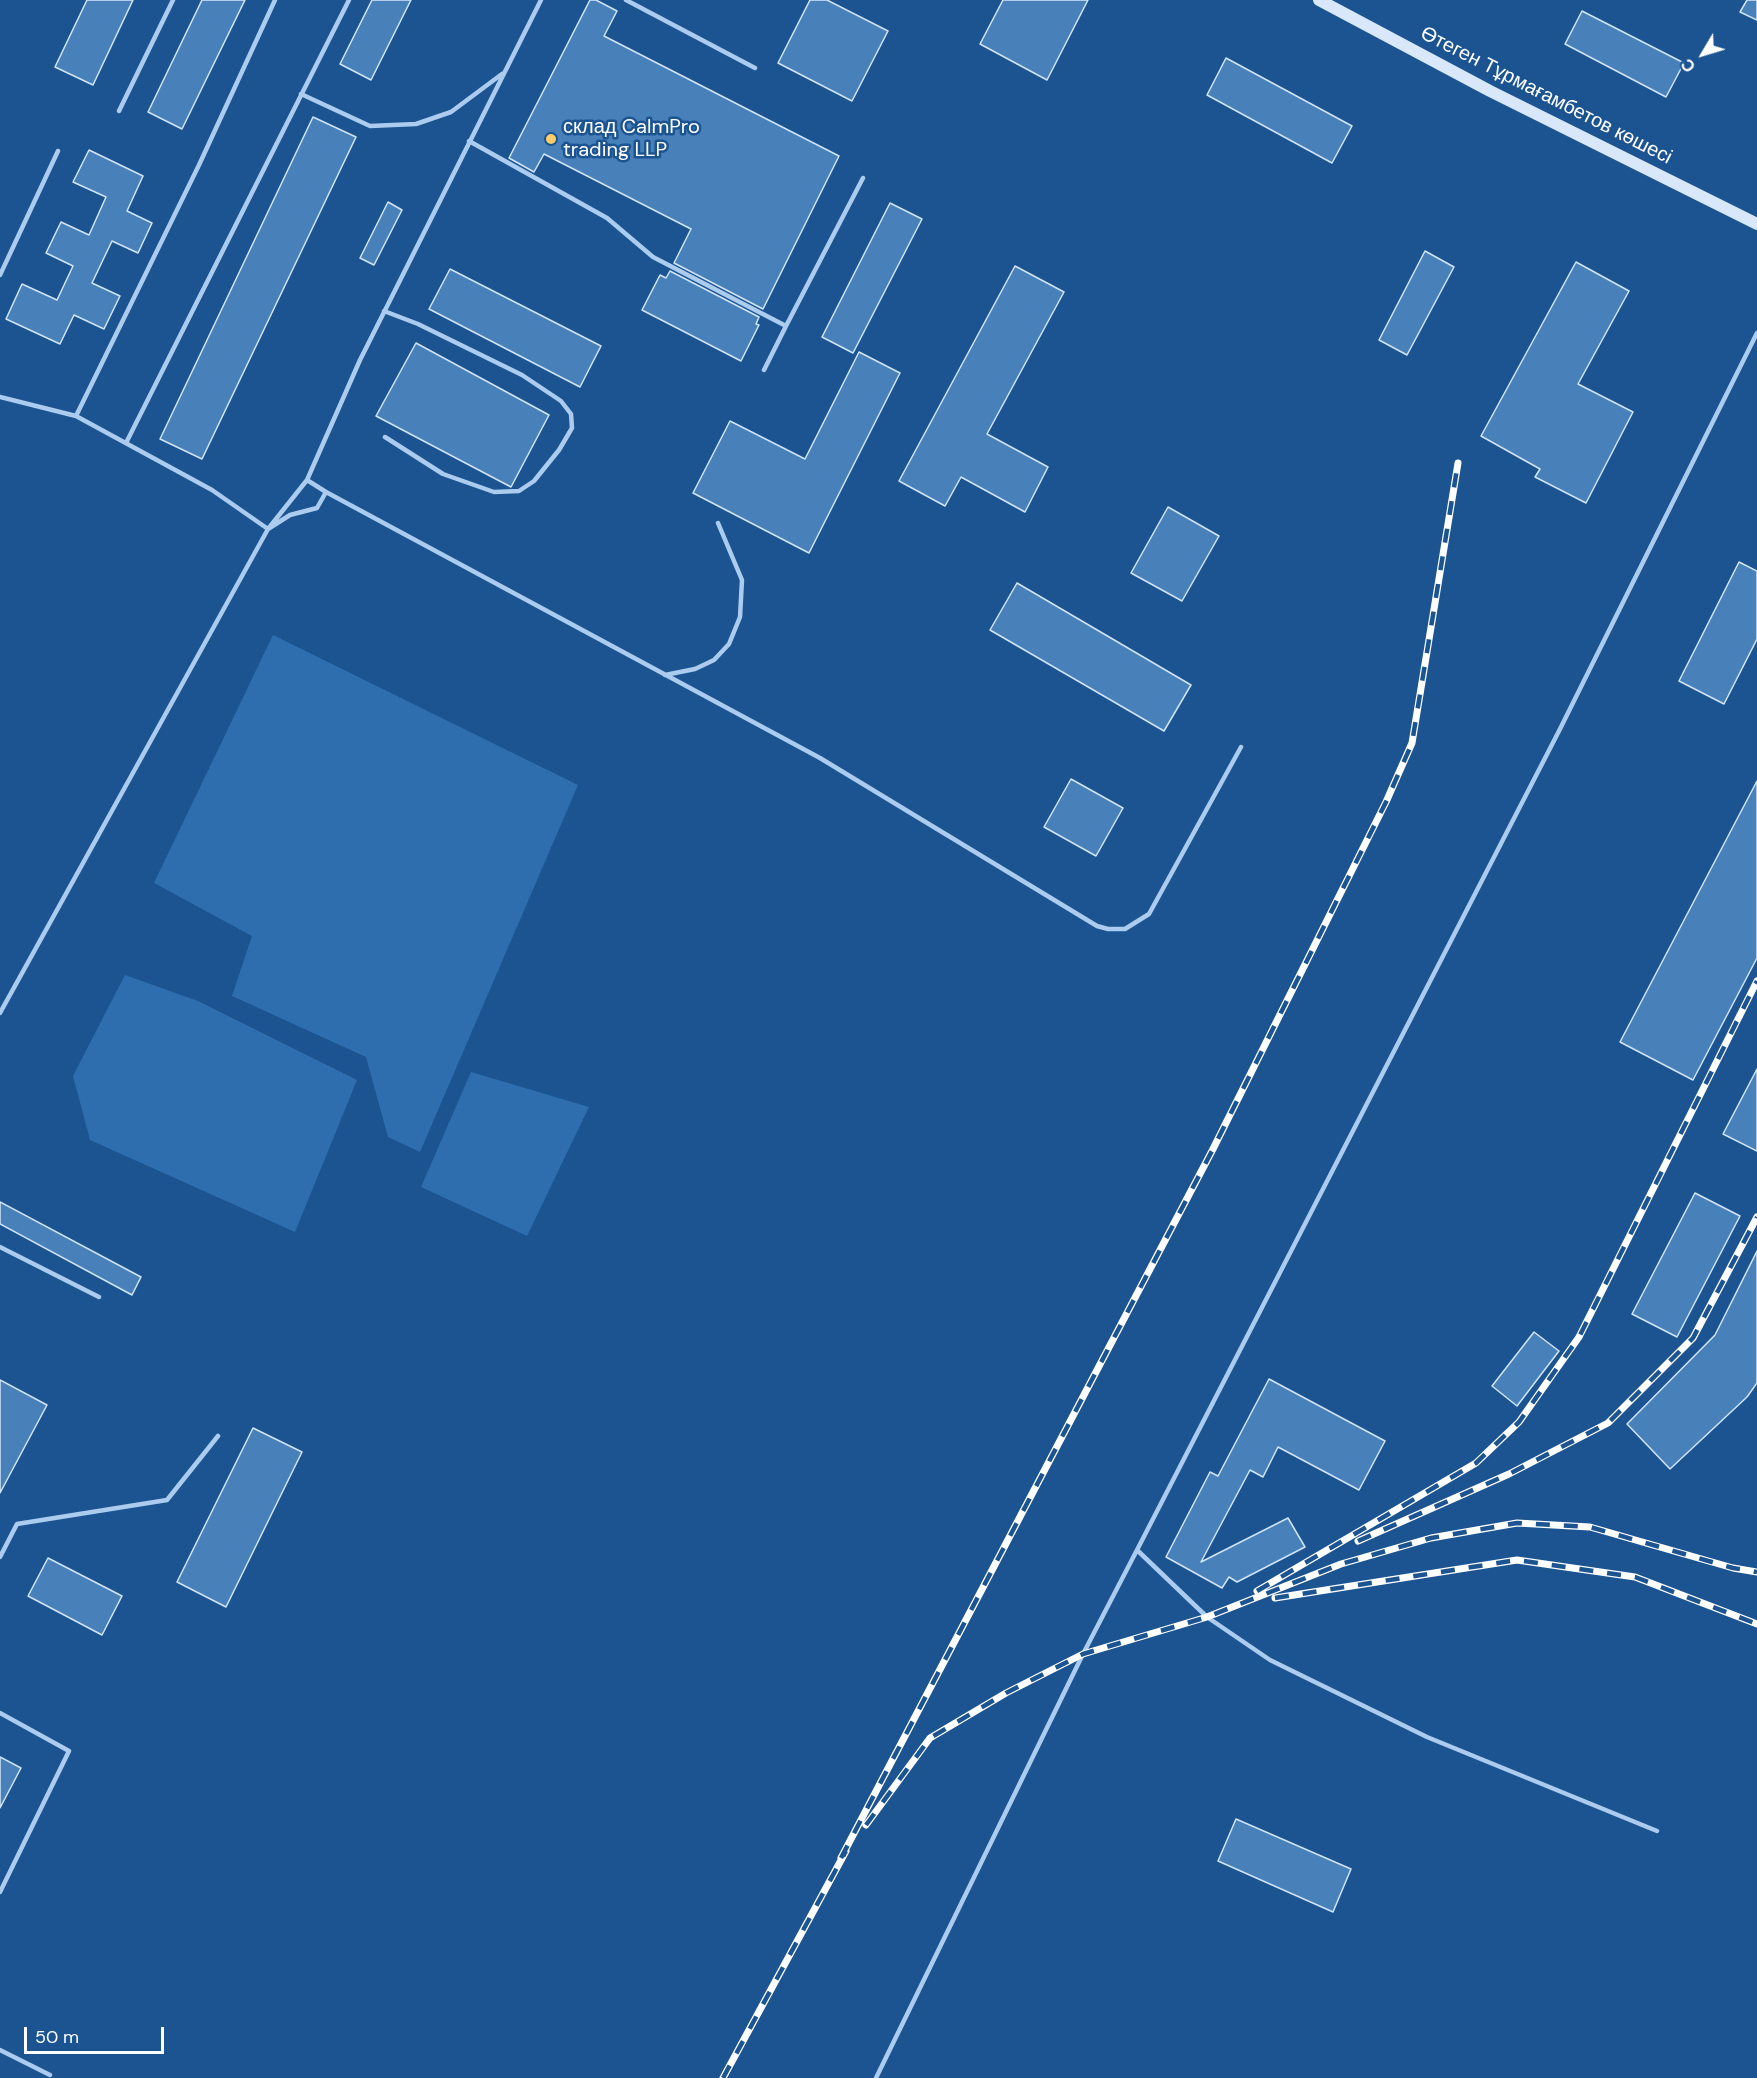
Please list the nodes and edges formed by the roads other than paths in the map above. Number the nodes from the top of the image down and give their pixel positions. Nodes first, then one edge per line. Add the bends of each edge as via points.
1 (173, 0) edge
2 (274, 0) edge
3 (349, 0) edge
4 (541, 0) edge
5 (626, 0) edge
6 (1319, 0) edge
7 (755, 68) dead end
8 (504, 73) junction
9 (301, 94) junction
10 (118, 111) dead end
11 (469, 141) junction
12 (58, 151) dead end
13 (863, 178) dead end
14 (1757, 224) edge
15 (0, 275) edge
16 (384, 311) junction
17 (786, 326) junction
18 (1757, 333) edge
19 (764, 370) dead end
20 (0, 397) edge
21 (76, 416) junction
22 (385, 437) dead end
23 (126, 442) junction
24 (307, 480) junction
25 (326, 492) junction
26 (718, 523) dead end
27 (268, 529) junction
28 (665, 675) junction
29 (1241, 747) dead end
30 (0, 1013) edge
31 (0, 1246) edge
32 (99, 1297) dead end
33 (218, 1436) dead end
34 (1137, 1550) junction
35 (0, 1557) edge
36 (0, 1713) edge
37 (1657, 1832) dead end
38 (0, 1892) edge
39 (0, 2050) edge
40 (50, 2075) dead end
41 (876, 2078) edge

1 - 10 lane
2 - 21 lane via 200,165
3 - 9 lane
4 - 8 lane
5 - 7 lane
6 - 14 street, Өтеген Тұрмағамбетов көшесі via 1490,91
8 - 9 lane via 451,112 416,124 370,126
8 - 11 lane
9 - 23 lane
11 - 16 lane
11 - 17 lane via 607,218 653,257
12 - 15 lane
13 - 17 lane
16 - 22 lane via 522,375 561,400 570,414 572,429 534,481 519,491 494,492 443,474
16 - 24 lane
17 - 19 lane
18 - 34 lane via 1555,740
20 - 21 lane
21 - 23 lane
23 - 27 lane via 212,490
24 - 25 lane
24 - 27 lane
25 - 27 lane via 316,508 290,515
25 - 28 lane
26 - 28 lane via 742,580 740,617 729,644 714,660 695,669
27 - 30 lane
28 - 29 lane via 820,758 1097,926 1108,929 1125,929 1149,914
31 - 32 lane
33 - 35 lane via 166,1500 17,1524
34 - 37 lane via 1207,1617 1270,1660 1427,1737
34 - 41 lane
36 - 38 lane via 69,1751
39 - 40 lane

